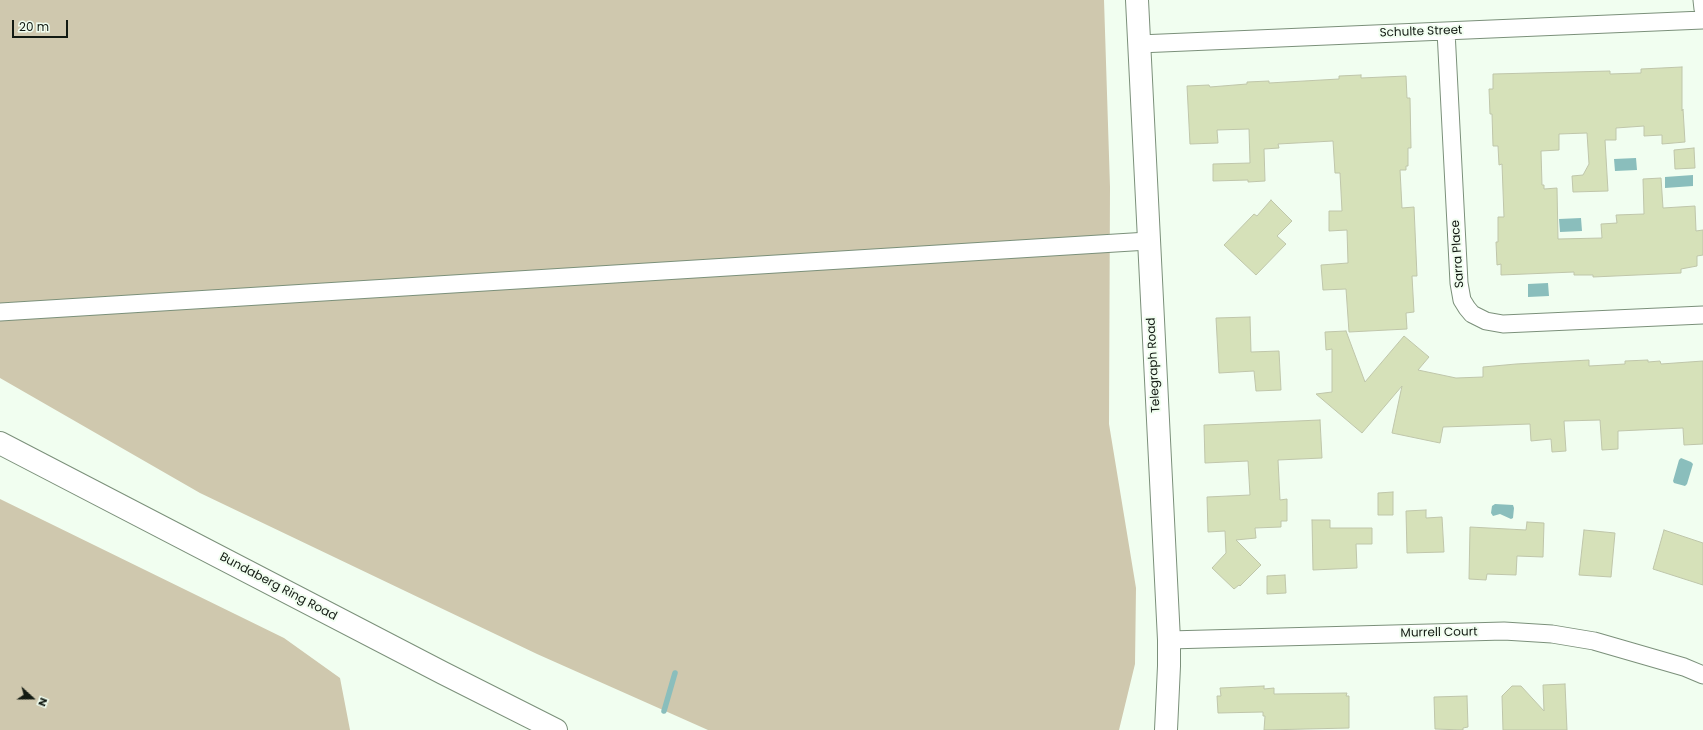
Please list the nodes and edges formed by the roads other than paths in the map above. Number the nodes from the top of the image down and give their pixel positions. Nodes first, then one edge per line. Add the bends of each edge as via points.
1 (1137, 0) edge
2 (1702, 0) edge
3 (1703, 9) edge
4 (1703, 20) edge
5 (1446, 31) junction
6 (1139, 44) junction
7 (1148, 241) junction
8 (0, 312) edge
9 (1703, 316) edge
10 (0, 442) edge
11 (1169, 640) junction
12 (1703, 675) edge
13 (556, 730) edge
14 (1166, 730) edge

1 - 6 street, Telegraph Road
2 - 3 street
4 - 5 street, Schulte Street
5 - 6 street, Schulte Street
5 - 9 street, Sarra Place via 1459,283 1469,317 1503,324
6 - 7 street, Telegraph Road
7 - 8 street
7 - 11 street, Telegraph Road
10 - 13 street, Bundaberg Ring Road
11 - 12 street, Murrell Court via 1504,631 1552,634 1594,641
11 - 14 street, Telegraph Road

